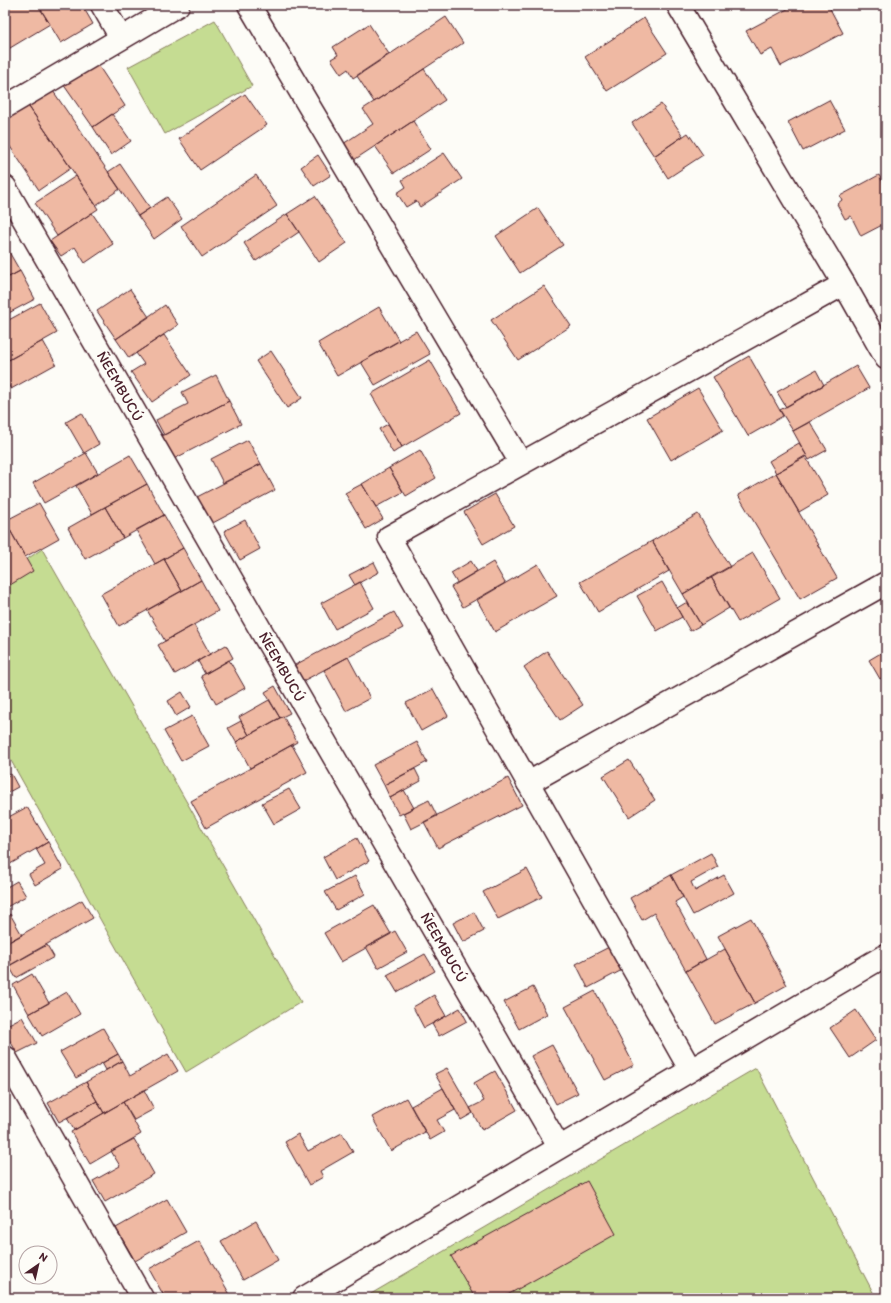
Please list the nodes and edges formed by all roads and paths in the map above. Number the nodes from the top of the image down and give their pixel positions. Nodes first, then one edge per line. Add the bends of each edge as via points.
1 (102, 5) edge
2 (178, 5) edge
3 (249, 5) edge
4 (678, 5) edge
5 (122, 38) junction
6 (5, 107) edge
7 (5, 187) edge
8 (844, 284) junction
9 (886, 358) edge
10 (521, 463) junction
11 (886, 583) edge
12 (528, 782) junction
13 (886, 955) edge
14 (5, 1057) edge
15 (690, 1069) junction
16 (559, 1146) junction
17 (142, 1298) edge
18 (304, 1298) edge

1 - 5 street
2 - 5 street
3 - 10 street
4 - 8 street
5 - 6 street
7 - 16 street, ÑEEMBUCÚ
8 - 9 street
8 - 10 street
10 - 12 street via 389,537
11 - 12 street
12 - 15 street
13 - 15 street
14 - 17 street
15 - 16 street
16 - 18 street

